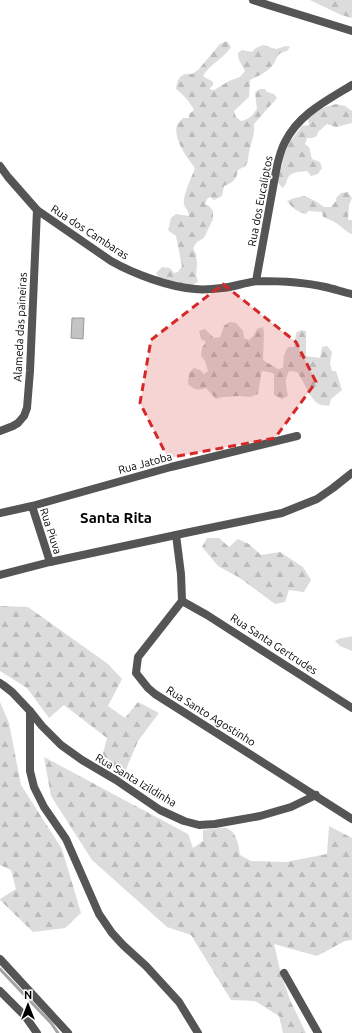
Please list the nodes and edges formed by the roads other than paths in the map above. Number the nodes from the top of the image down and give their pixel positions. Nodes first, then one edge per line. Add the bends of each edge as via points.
1 (253, 0) edge
2 (352, 31) edge
3 (352, 85) edge
4 (0, 166) edge
5 (37, 210) junction
6 (256, 281) junction
7 (352, 294) edge
8 (0, 431) edge
9 (297, 436) dead end
10 (352, 473) edge
11 (32, 506) junction
12 (0, 513) edge
13 (176, 535) junction
14 (50, 562) junction
15 (0, 575) edge
16 (182, 601) junction
17 (0, 683) edge
18 (352, 708) edge
19 (30, 711) junction
20 (316, 795) junction
21 (352, 819) edge
22 (0, 959) edge
23 (284, 973) dead end
24 (0, 991) edge
25 (37, 1033) edge
26 (68, 1033) edge
27 (198, 1033) edge
28 (318, 1033) edge

1 - 2 street
3 - 6 street, Rua dos Eucaliptos via 316,107 298,122 285,141 276,171
4 - 5 street, Rua dos Cambaras
5 - 6 street, Rua dos Cambaras via 123,268 172,285 195,289 223,288
5 - 8 street, Alameda das paineiras via 27,408 18,423
6 - 7 street, Rua dos Cambaras via 312,284
9 - 11 street, Rua Jatoba via 171,467
10 - 13 street via 317,499 282,513
11 - 12 street, Rua Jatoba
11 - 14 street, Rua Piuva
13 - 14 street
13 - 16 street
14 - 15 street
16 - 18 street, Rua Santa Gertrudes via 207,614
16 - 20 street, Rua Santo Agostinho via 138,656 136,673 155,694
17 - 19 street, Rua Santa Izildinha
19 - 20 street, Rua Santa Izildinha via 61,745 160,810 184,821 199,825 215,824 260,816 291,807
19 - 27 street via 30,771 34,787 66,839 99,914 112,933 179,1002
20 - 21 street, Rua Santo Agostinho
22 - 26 street
23 - 28 street
24 - 25 street via 25,1016

